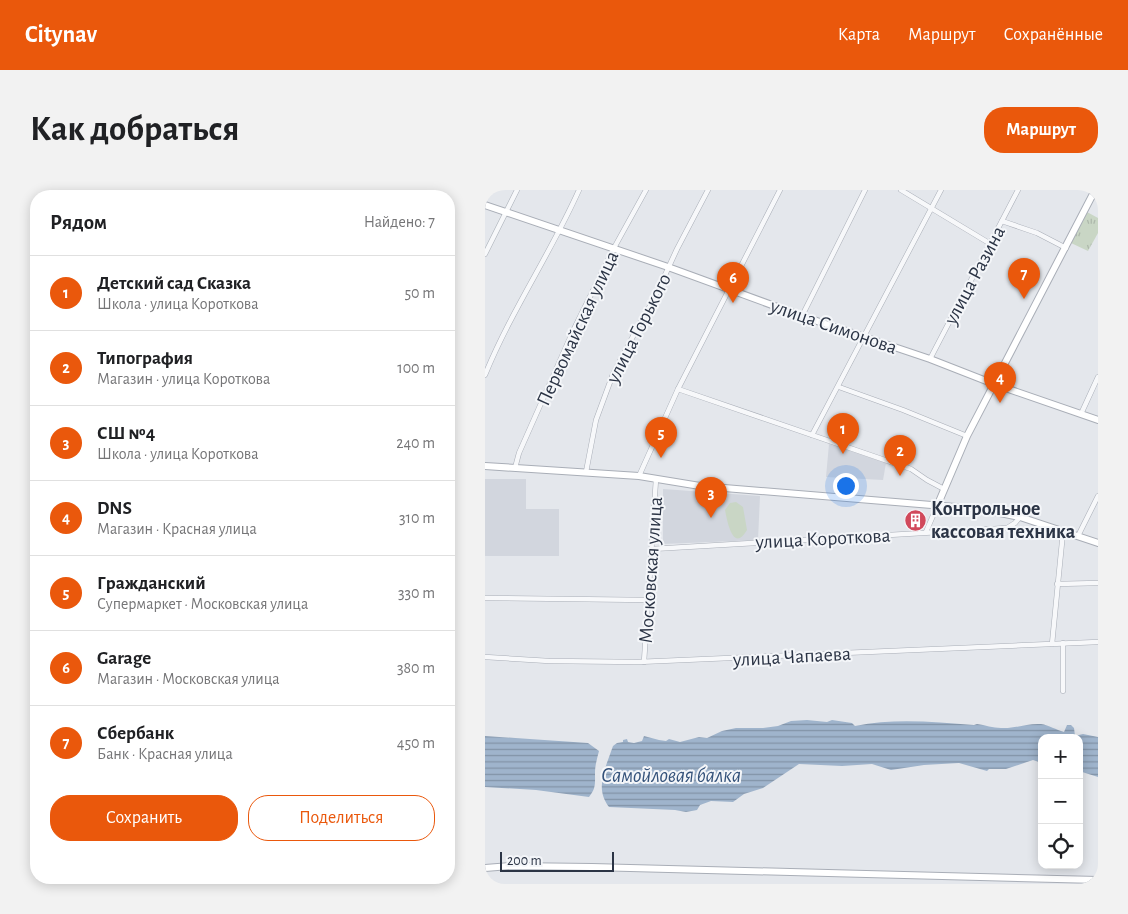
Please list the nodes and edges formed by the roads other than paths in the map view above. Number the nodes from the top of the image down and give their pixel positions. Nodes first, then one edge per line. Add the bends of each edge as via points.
1 (517, 190) edge
2 (579, 190) edge
3 (646, 190) edge
4 (709, 190) edge
5 (780, 190) edge
6 (865, 190) edge
7 (901, 190) edge
8 (941, 190) edge
9 (1018, 190) edge
10 (1095, 190) edge
11 (485, 205) edge
12 (932, 208) junction
13 (506, 212) junction
14 (1002, 221) junction
15 (560, 231) junction
16 (989, 243) junction
17 (614, 248) junction
18 (1066, 248) junction
19 (485, 254) edge
20 (668, 267) junction
21 (728, 289) junction
22 (802, 316) junction
23 (864, 336) junction
24 (930, 359) junction
25 (485, 375) edge
26 (1098, 377) edge
27 (994, 384) junction
28 (839, 387) junction
29 (678, 389) junction
30 (1081, 414) junction
31 (1098, 420) edge
32 (813, 435) junction
33 (967, 436) junction
34 (485, 466) edge
35 (515, 468) junction
36 (586, 472) junction
37 (639, 476) junction
38 (656, 479) junction
39 (944, 489) junction
40 (1098, 496) edge
41 (938, 504) junction
42 (1020, 517) junction
43 (926, 532) junction
44 (1063, 532) junction
45 (1078, 536) junction
46 (1098, 543) edge
47 (652, 548) junction
48 (1098, 583) edge
49 (1057, 584) junction
50 (485, 598) edge
51 (647, 600) junction
52 (1098, 642) edge
53 (1063, 643) junction
54 (1052, 644) junction
55 (485, 658) edge
56 (644, 662) junction
57 (1063, 691) dead end
58 (485, 868) edge
59 (1098, 880) edge

1 - 13 street
2 - 15 street
3 - 17 street, Первомайская улица
4 - 20 street, улица Горького
5 - 21 street, Московская улица
6 - 22 street
7 - 12 street
8 - 12 street
9 - 14 street, улица Разина
10 - 18 street
11 - 13 street, улица Симонова
12 - 16 street
12 - 23 street
13 - 15 street, улица Симонова
13 - 19 street
14 - 16 street, улица Разина
14 - 18 street via 1037,233
15 - 17 street, улица Симонова
15 - 25 street via 497,346
16 - 24 street, улица Разина
17 - 20 street, улица Симонова
17 - 35 street, Первомайская улица via 573,328
18 - 27 street
20 - 21 street, улица Симонова
20 - 36 street, улица Горького via 655,299 613,374 596,420
21 - 22 street, улица Симонова
21 - 29 street, Московская улица
22 - 23 street, улица Симонова
23 - 24 street, улица Симонова
23 - 28 street
24 - 27 street, улица Симонова
26 - 30 street
27 - 30 street, улица Симонова
27 - 33 street
28 - 32 street
28 - 33 street
29 - 32 street
29 - 37 street, Московская улица
30 - 31 street, улица Симонова
32 - 39 street via 911,469
33 - 39 street
34 - 35 street
35 - 36 street
36 - 37 street
37 - 38 street
38 - 41 street
38 - 47 street, Московская улица
39 - 41 street
40 - 45 street
41 - 42 street
41 - 43 street
42 - 43 street, улица Короткова via 1007,528
42 - 44 street
43 - 47 street, улица Короткова
44 - 45 street
44 - 49 street
45 - 46 street
47 - 51 street, Московская улица
48 - 49 street
49 - 54 street
50 - 51 street
51 - 56 street, Московская улица
52 - 53 street, улица Чапаева
53 - 54 street, улица Чапаева
53 - 57 street
54 - 56 street, улица Чапаева
55 - 56 street, улица Чапаева
58 - 59 street via 593,867

